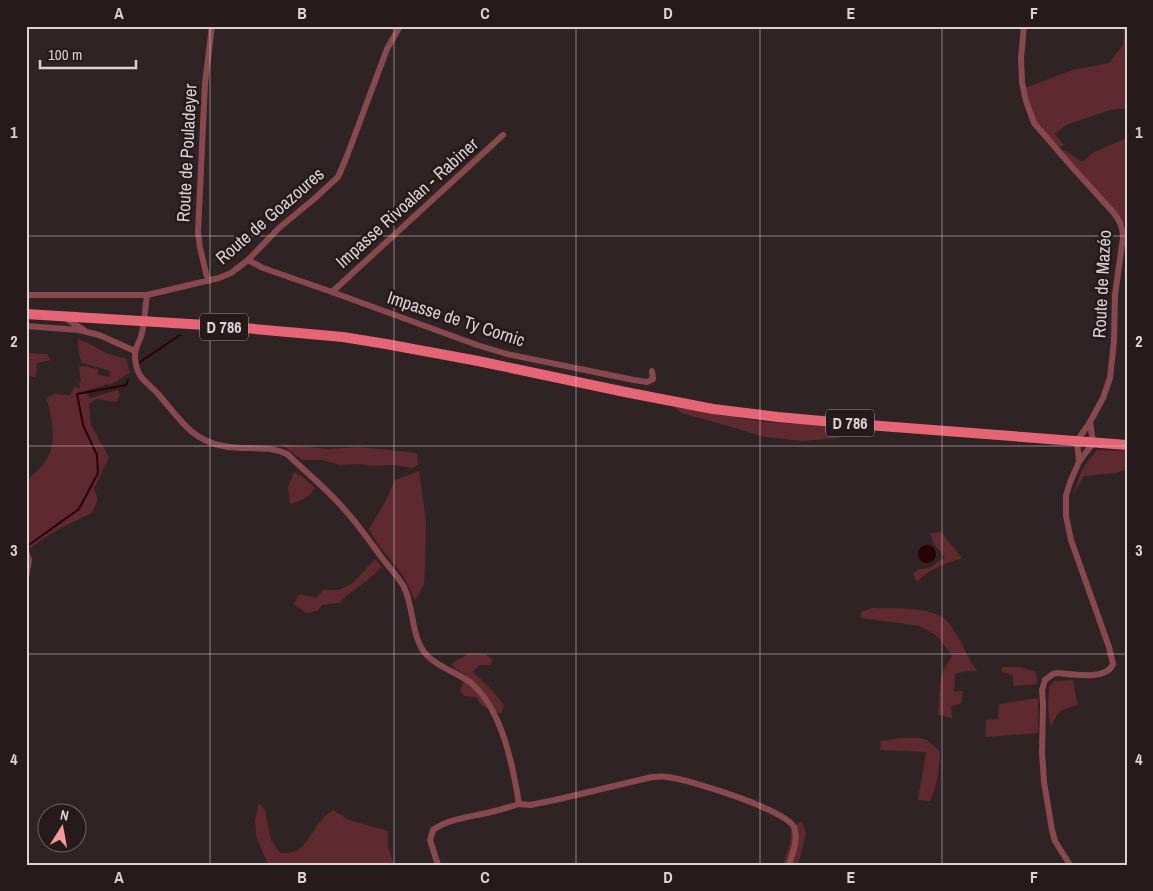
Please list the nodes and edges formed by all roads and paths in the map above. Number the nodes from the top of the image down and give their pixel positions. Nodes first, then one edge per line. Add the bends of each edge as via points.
1 (212, 26) edge
2 (400, 26) edge
3 (1024, 26) edge
4 (503, 135) dead end
5 (248, 260) junction
6 (208, 281) junction
7 (332, 292) junction
8 (26, 295) edge
9 (147, 295) junction
10 (26, 314) edge
11 (62, 316) junction
12 (143, 322) junction
13 (26, 326) edge
14 (85, 331) junction
15 (135, 351) junction
16 (652, 371) dead end
17 (1090, 422) junction
18 (1078, 441) junction
19 (1093, 442) junction
20 (1127, 444) edge
21 (1079, 462) junction
22 (26, 551) edge
23 (26, 576) edge
24 (518, 804) junction
25 (438, 865) edge
26 (789, 865) edge
27 (1070, 865) edge

1 - 6 street, Route de Pouladeyer via 205,83 198,232
2 - 5 street, Route de Goazoures via 387,49 338,177 279,228
3 - 17 street, Route de Mazéo via 1022,82 1034,123 1113,212 1122,228 1114,295 1110,378
4 - 7 street, Impasse Rivoalan - Rabiner
5 - 6 street, Route de Goazoures via 226,276
5 - 7 street, Impasse de Ty Cornic
6 - 9 street, Route de Goazoures
7 - 16 street, Impasse de Ty Cornic via 507,354 647,382 653,379
8 - 9 street, Route de Goazoures
9 - 12 street
10 - 11 main road, D 786
11 - 12 main road, D 786
11 - 14 street
12 - 15 street
12 - 18 main road, D 786 via 343,337 681,403 778,417
13 - 14 street
14 - 15 street
15 - 24 street via 142,380 192,432 208,442 230,448 270,449 287,454 344,508 401,582 417,638 426,654 473,684 492,709 501,728
17 - 18 street, Route de Mazéo
17 - 19 street
18 - 19 main road, D 786
18 - 21 street
19 - 20 main road, D 786
19 - 21 street
21 - 27 street via 1066,495 1067,526 1113,662 1112,668 1106,672 1092,675 1057,673 1043,683 1044,782 1055,841
22 - 23 street via 29,560
24 - 25 street via 465,817 433,830 430,840
24 - 26 street via 530,805 652,777 668,777 732,795 790,822 796,838

